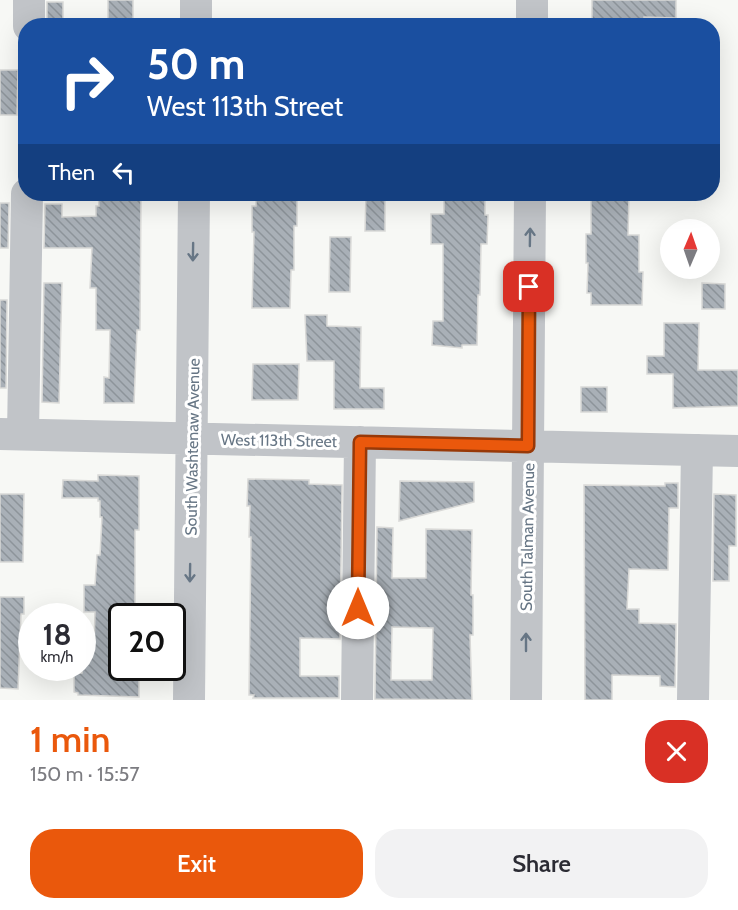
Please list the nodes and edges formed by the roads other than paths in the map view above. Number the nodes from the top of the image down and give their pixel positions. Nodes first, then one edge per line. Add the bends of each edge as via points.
1 (29, 0) edge
2 (196, 0) edge
3 (532, 0) edge
4 (29, 18) edge
5 (196, 18) edge
6 (532, 18) edge
7 (27, 201) edge
8 (194, 201) edge
9 (530, 201) edge
10 (12, 434) edge
11 (192, 438) junction
12 (360, 442) junction
13 (528, 446) junction
14 (697, 450) junction
15 (738, 451) edge
16 (189, 700) edge
17 (357, 700) edge
18 (526, 700) edge
19 (693, 700) edge

1 - 4 street
2 - 5 street
3 - 6 street
7 - 10 street
8 -> 11 street, South Washtenaw Avenue
13 -> 9 street, South Talman Avenue
10 - 11 street, West 113th Street
11 - 12 street, West 113th Street
11 -> 16 street, South Washtenaw Avenue
12 - 13 street, West 113th Street
12 - 17 street
13 - 14 street, West 113th Street
18 -> 13 street, South Talman Avenue
14 - 15 street, West 113th Street
14 - 19 street

